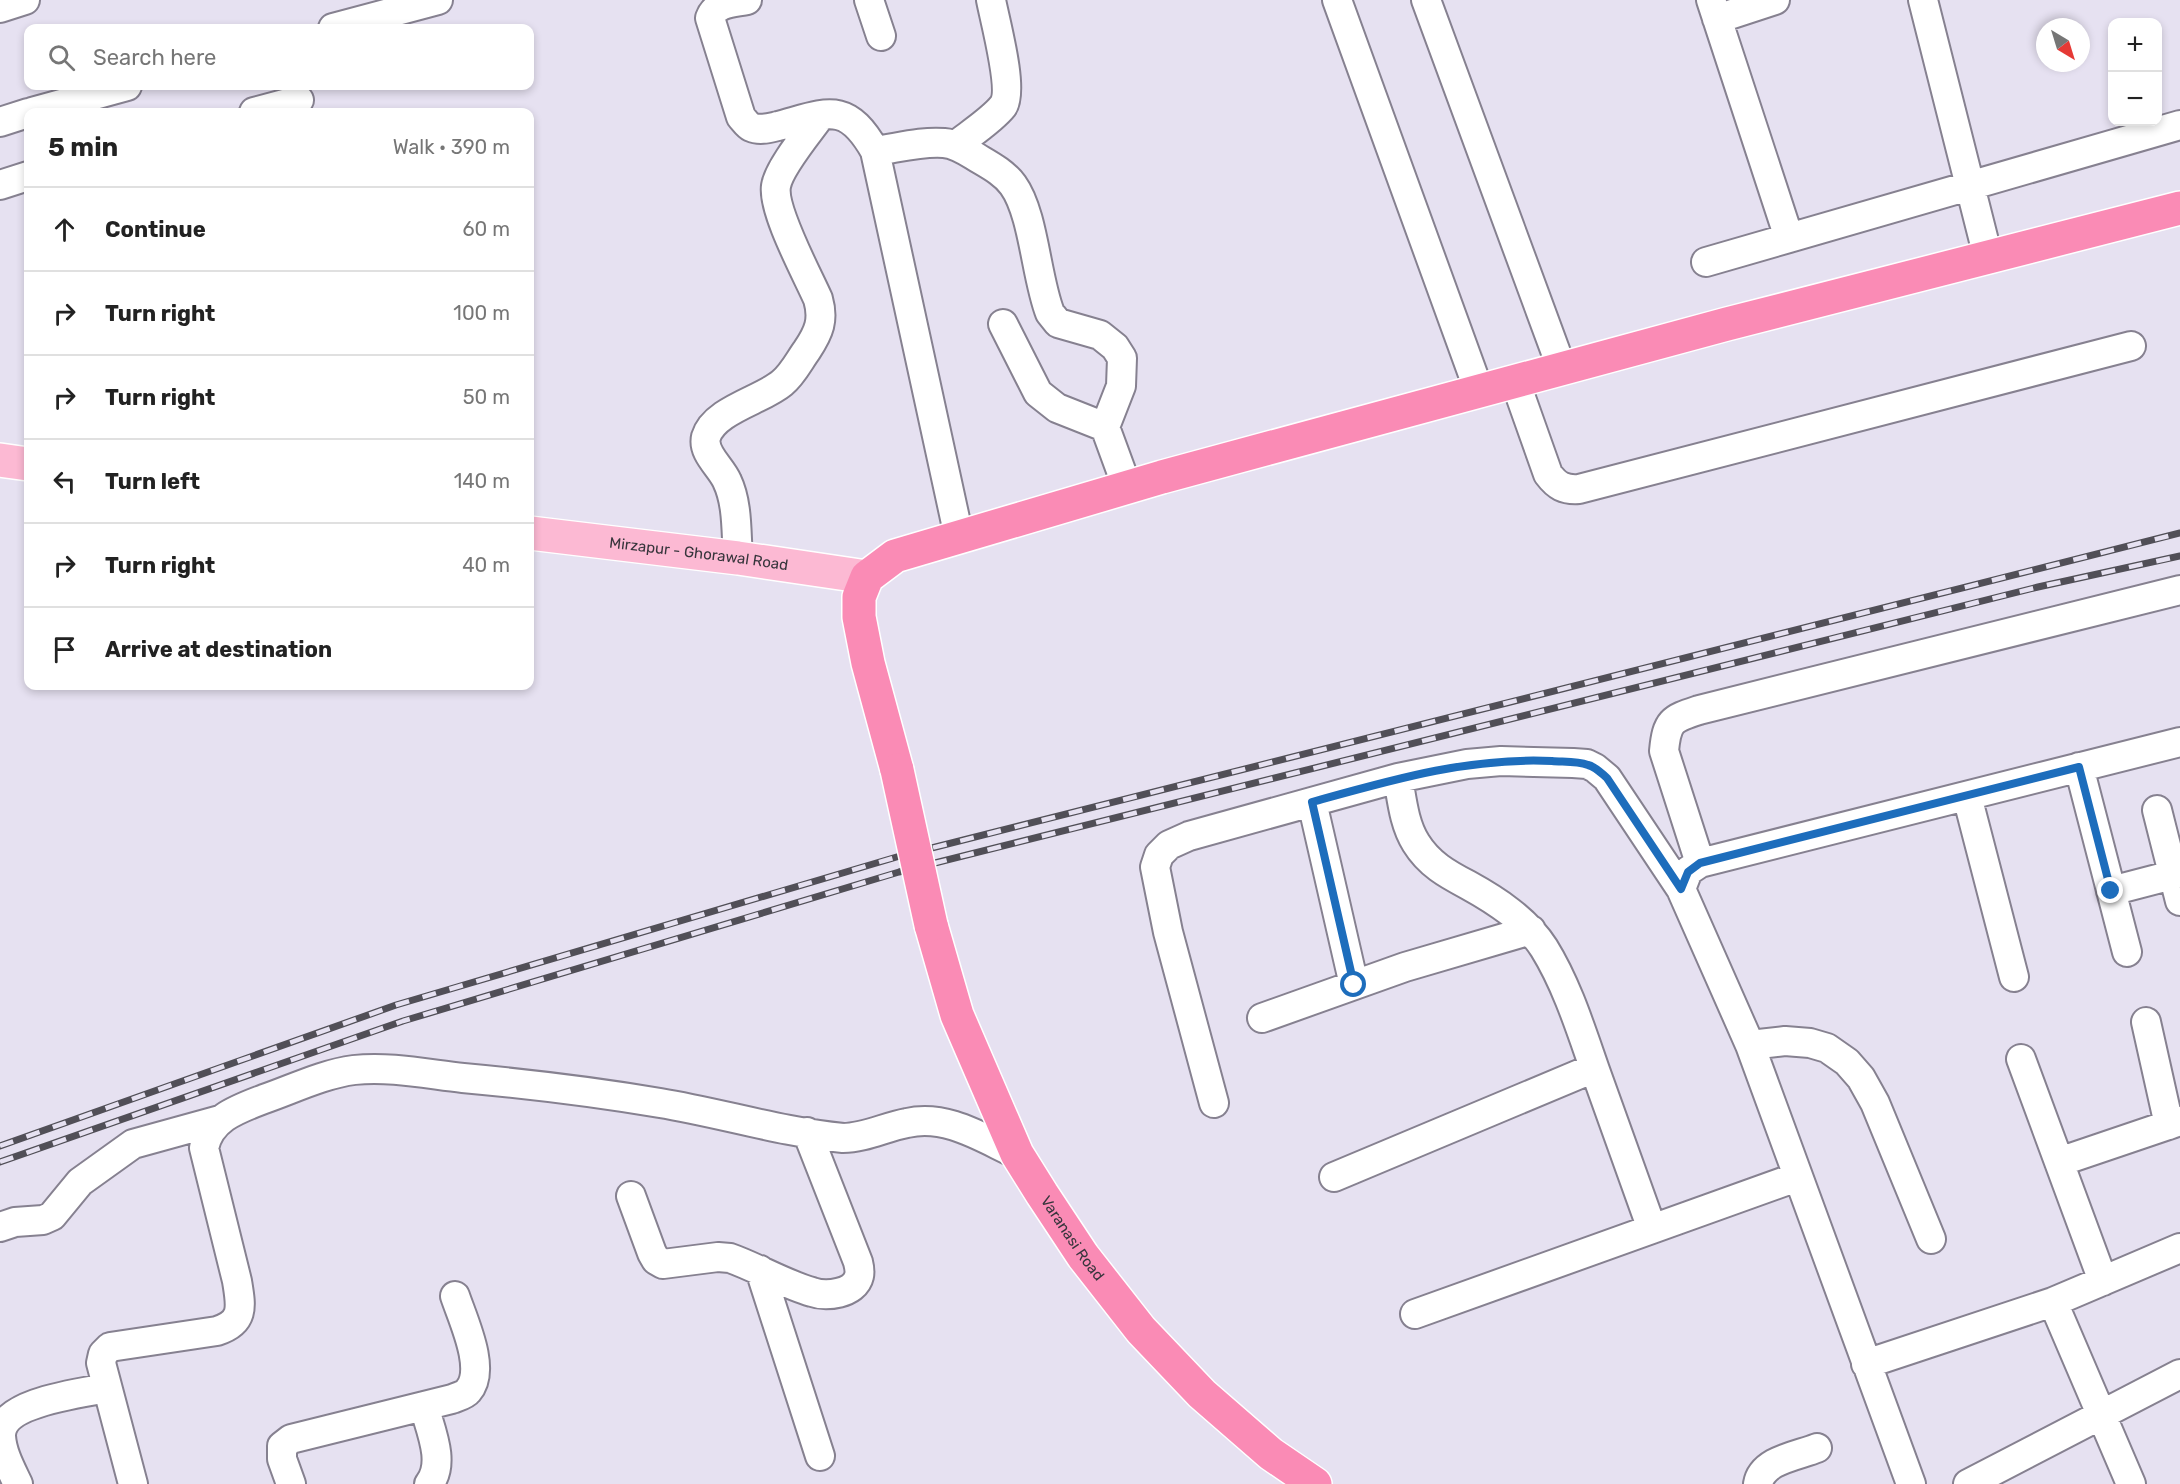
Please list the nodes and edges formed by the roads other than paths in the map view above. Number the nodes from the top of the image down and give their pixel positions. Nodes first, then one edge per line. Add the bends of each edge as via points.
1 (25, 0) edge
2 (747, 0) edge
3 (869, 0) edge
4 (991, 0) edge
5 (1337, 0) edge
6 (1426, 0) edge
7 (1775, 0) edge
8 (1923, 0) edge
9 (433, 1) edge
10 (0, 8) edge
11 (1714, 9) edge
12 (348, 24) edge
13 (882, 36) dead end
14 (113, 90) edge
15 (299, 100) dead end
16 (48, 108) edge
17 (269, 108) edge
18 (24, 115) edge
19 (821, 115) junction
20 (0, 122) edge
21 (2180, 125) edge
22 (956, 145) junction
23 (875, 151) junction
24 (24, 177) edge
25 (0, 185) edge
26 (1970, 186) junction
27 (2180, 208) edge
28 (1789, 238) junction
29 (1988, 257) junction
30 (1706, 262) dead end
31 (1003, 324) dead end
32 (2131, 346) dead end
33 (1562, 369) junction
34 (1515, 381) junction
35 (1479, 391) junction
36 (1105, 427) junction
37 (0, 460) edge
38 (24, 463) edge
39 (1127, 487) junction
40 (534, 533) edge
41 (959, 537) junction
42 (738, 558) junction
43 (867, 577) junction
44 (2180, 590) edge
45 (2180, 742) edge
46 (2079, 767) junction
47 (1398, 778) junction
48 (1967, 796) junction
49 (1312, 802) junction
50 (2157, 810) dead end
51 (1700, 863) junction
52 (2176, 874) edge
53 (1681, 889) junction
54 (2111, 891) junction
55 (2180, 902) edge
56 (1531, 930) junction
57 (2127, 952) dead end
58 (2014, 977) dead end
59 (1354, 985) junction
60 (1262, 1018) dead end
61 (2146, 1022) dead end
62 (1750, 1046) junction
63 (2021, 1059) dead end
64 (1594, 1068) junction
65 (1214, 1103) dead end
66 (220, 1120) junction
67 (2175, 1123) edge
68 (807, 1132) junction
69 (1017, 1154) junction
70 (2059, 1162) junction
71 (1334, 1177) dead end
72 (1797, 1177) junction
73 (631, 1196) dead end
74 (0, 1227) edge
75 (1652, 1229) junction
76 (1931, 1239) dead end
77 (2180, 1248) edge
78 (760, 1270) junction
79 (2103, 1281) junction
80 (455, 1296) dead end
81 (2053, 1302) junction
82 (1414, 1314) dead end
83 (1866, 1364) junction
84 (2180, 1374) edge
85 (107, 1388) junction
86 (424, 1406) junction
87 (2100, 1415) junction
88 (4, 1418) edge
89 (1817, 1448) dead end
90 (820, 1456) dead end
91 (18, 1484) edge
92 (133, 1484) edge
93 (291, 1484) edge
94 (429, 1484) edge
95 (1315, 1484) edge
96 (1758, 1484) edge
97 (1911, 1484) edge
98 (1968, 1484) edge
99 (2131, 1484) edge

1 - 10 street
2 - 19 street via 720,5 710,18 741,117 751,127 764,129
3 - 13 street
4 - 22 street via 1006,76 1006,97 996,112
5 - 35 street
6 - 33 street
7 - 11 street
8 - 26 street
9 - 12 street
11 - 28 street
14 - 16 street
15 - 17 street
18 - 20 street
19 - 23 street via 846,116 859,126
19 - 42 street via 776,185 781,215 818,299 820,324 790,375 770,391 717,419 705,440 706,450 732,493
21 - 26 street
22 - 23 street via 943,142
22 - 36 street via 1001,172 1019,194 1050,313 1058,322 1101,335 1122,358 1121,386
23 - 41 street
24 - 25 street
26 - 28 street
26 - 29 street
27 - 29 highway
28 - 30 street
29 - 33 highway
31 - 36 street via 1038,393 1057,408
32 - 34 street via 1566,490 1548,474
33 - 34 highway
34 - 35 highway
35 - 39 highway
36 - 39 street
37 - 38 main road
39 - 41 highway
40 - 42 main road, Mirzapur - Ghorawal Road
41 - 43 highway via 895,556
42 - 43 main road, Mirzapur - Ghorawal Road
43 - 69 highway, Varanasi Road, bridge via 859,597 859,617 931,926 957,1015
44 - 51 street via 1676,718 1666,732 1664,751
45 - 46 street
46 - 48 street
46 - 54 street
47 - 49 street
47 - 53 street via 1501,761 1587,764 1607,778
47 - 56 street via 1406,820 1424,855 1433,865 1498,903
48 - 51 street
48 - 58 street
49 - 59 street
49 - 65 street via 1190,836 1168,845 1158,855 1155,867 1168,932
50 - 52 street
51 - 53 street via 1688,872
52 - 54 street
52 - 55 street
53 - 62 street
54 - 57 street
56 - 59 street
56 - 64 street via 1554,966
59 - 60 street
61 - 67 street
62 - 72 street
62 - 76 street via 1785,1041 1810,1043 1827,1048 1847,1062 1875,1103
63 - 70 street
64 - 71 street
64 - 75 street
66 - 68 street via 237,1109 310,1083 352,1070 374,1069 660,1103
66 - 74 street via 133,1144 80,1182 52,1216
66 - 85 street via 206,1137 204,1148 237,1281 239,1315 229,1327 217,1331 110,1347 103,1353 101,1363
67 - 70 street
68 - 69 street via 854,1138 907,1122 940,1121
68 - 78 street via 860,1275 849,1289 823,1294
69 - 95 highway, Varanasi Road via 1083,1256 1141,1330 1202,1394 1271,1454
70 - 79 street
72 - 75 street
72 - 83 street
73 - 78 street via 656,1260 663,1264 730,1258
75 - 82 street
77 - 79 street
78 - 90 street
79 - 81 street
80 - 86 street via 477,1365 475,1380 467,1393
81 - 83 street
81 - 87 street
83 - 97 street
84 - 87 street
85 - 88 street via 26,1406
85 - 92 street
86 - 93 street via 291,1439 282,1446
86 - 94 street via 437,1458 437,1469
87 - 98 street
87 - 99 street
88 - 91 street via 4,1451
89 - 96 street via 1769,1466 1761,1472

